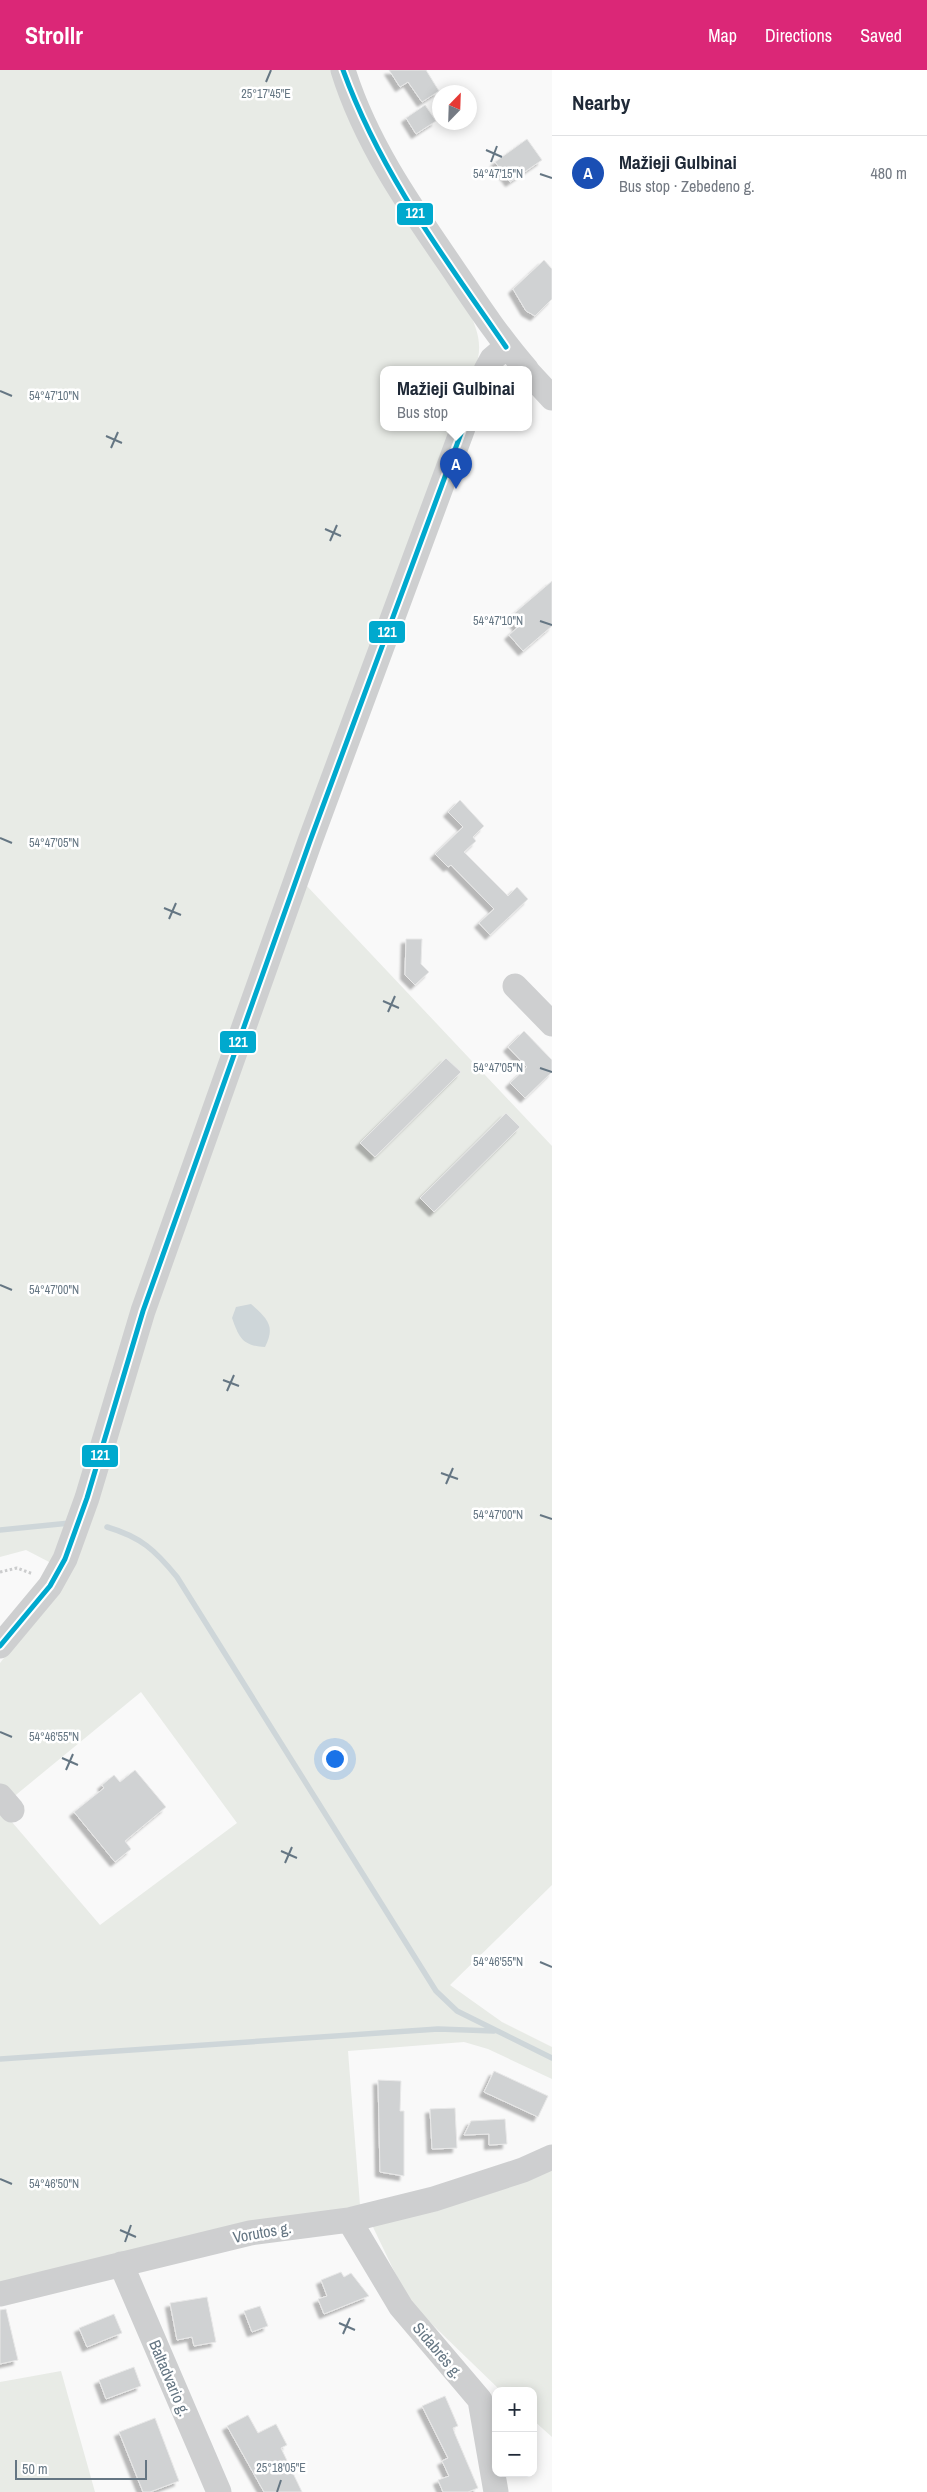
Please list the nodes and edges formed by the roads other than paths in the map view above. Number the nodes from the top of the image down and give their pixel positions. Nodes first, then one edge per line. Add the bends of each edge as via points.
1 (343, 70) edge
2 (506, 347) junction
3 (488, 366) edge
4 (523, 366) edge
5 (532, 376) edge
6 (552, 398) edge
7 (462, 431) edge
8 (515, 986) dead end
9 (552, 1024) edge
10 (0, 1646) edge
11 (552, 2157) edge
12 (349, 2220) junction
13 (121, 2264) junction
14 (0, 2294) edge
15 (219, 2492) edge
16 (496, 2492) edge

1 - 2 street via 369,137 403,195
2 - 3 street via 492,358
2 - 4 street
5 - 6 street
7 - 10 street via 310,841 147,1301 88,1498 65,1559 50,1586
8 - 9 street
11 - 12 street, Vorutos g. via 523,2170 434,2199
12 - 13 street, Vorutos g. via 250,2232
12 - 16 street, Sidabrės g. via 401,2307 480,2400
13 - 14 street, Vorutos g.
13 - 15 street, Baltadvario g.

